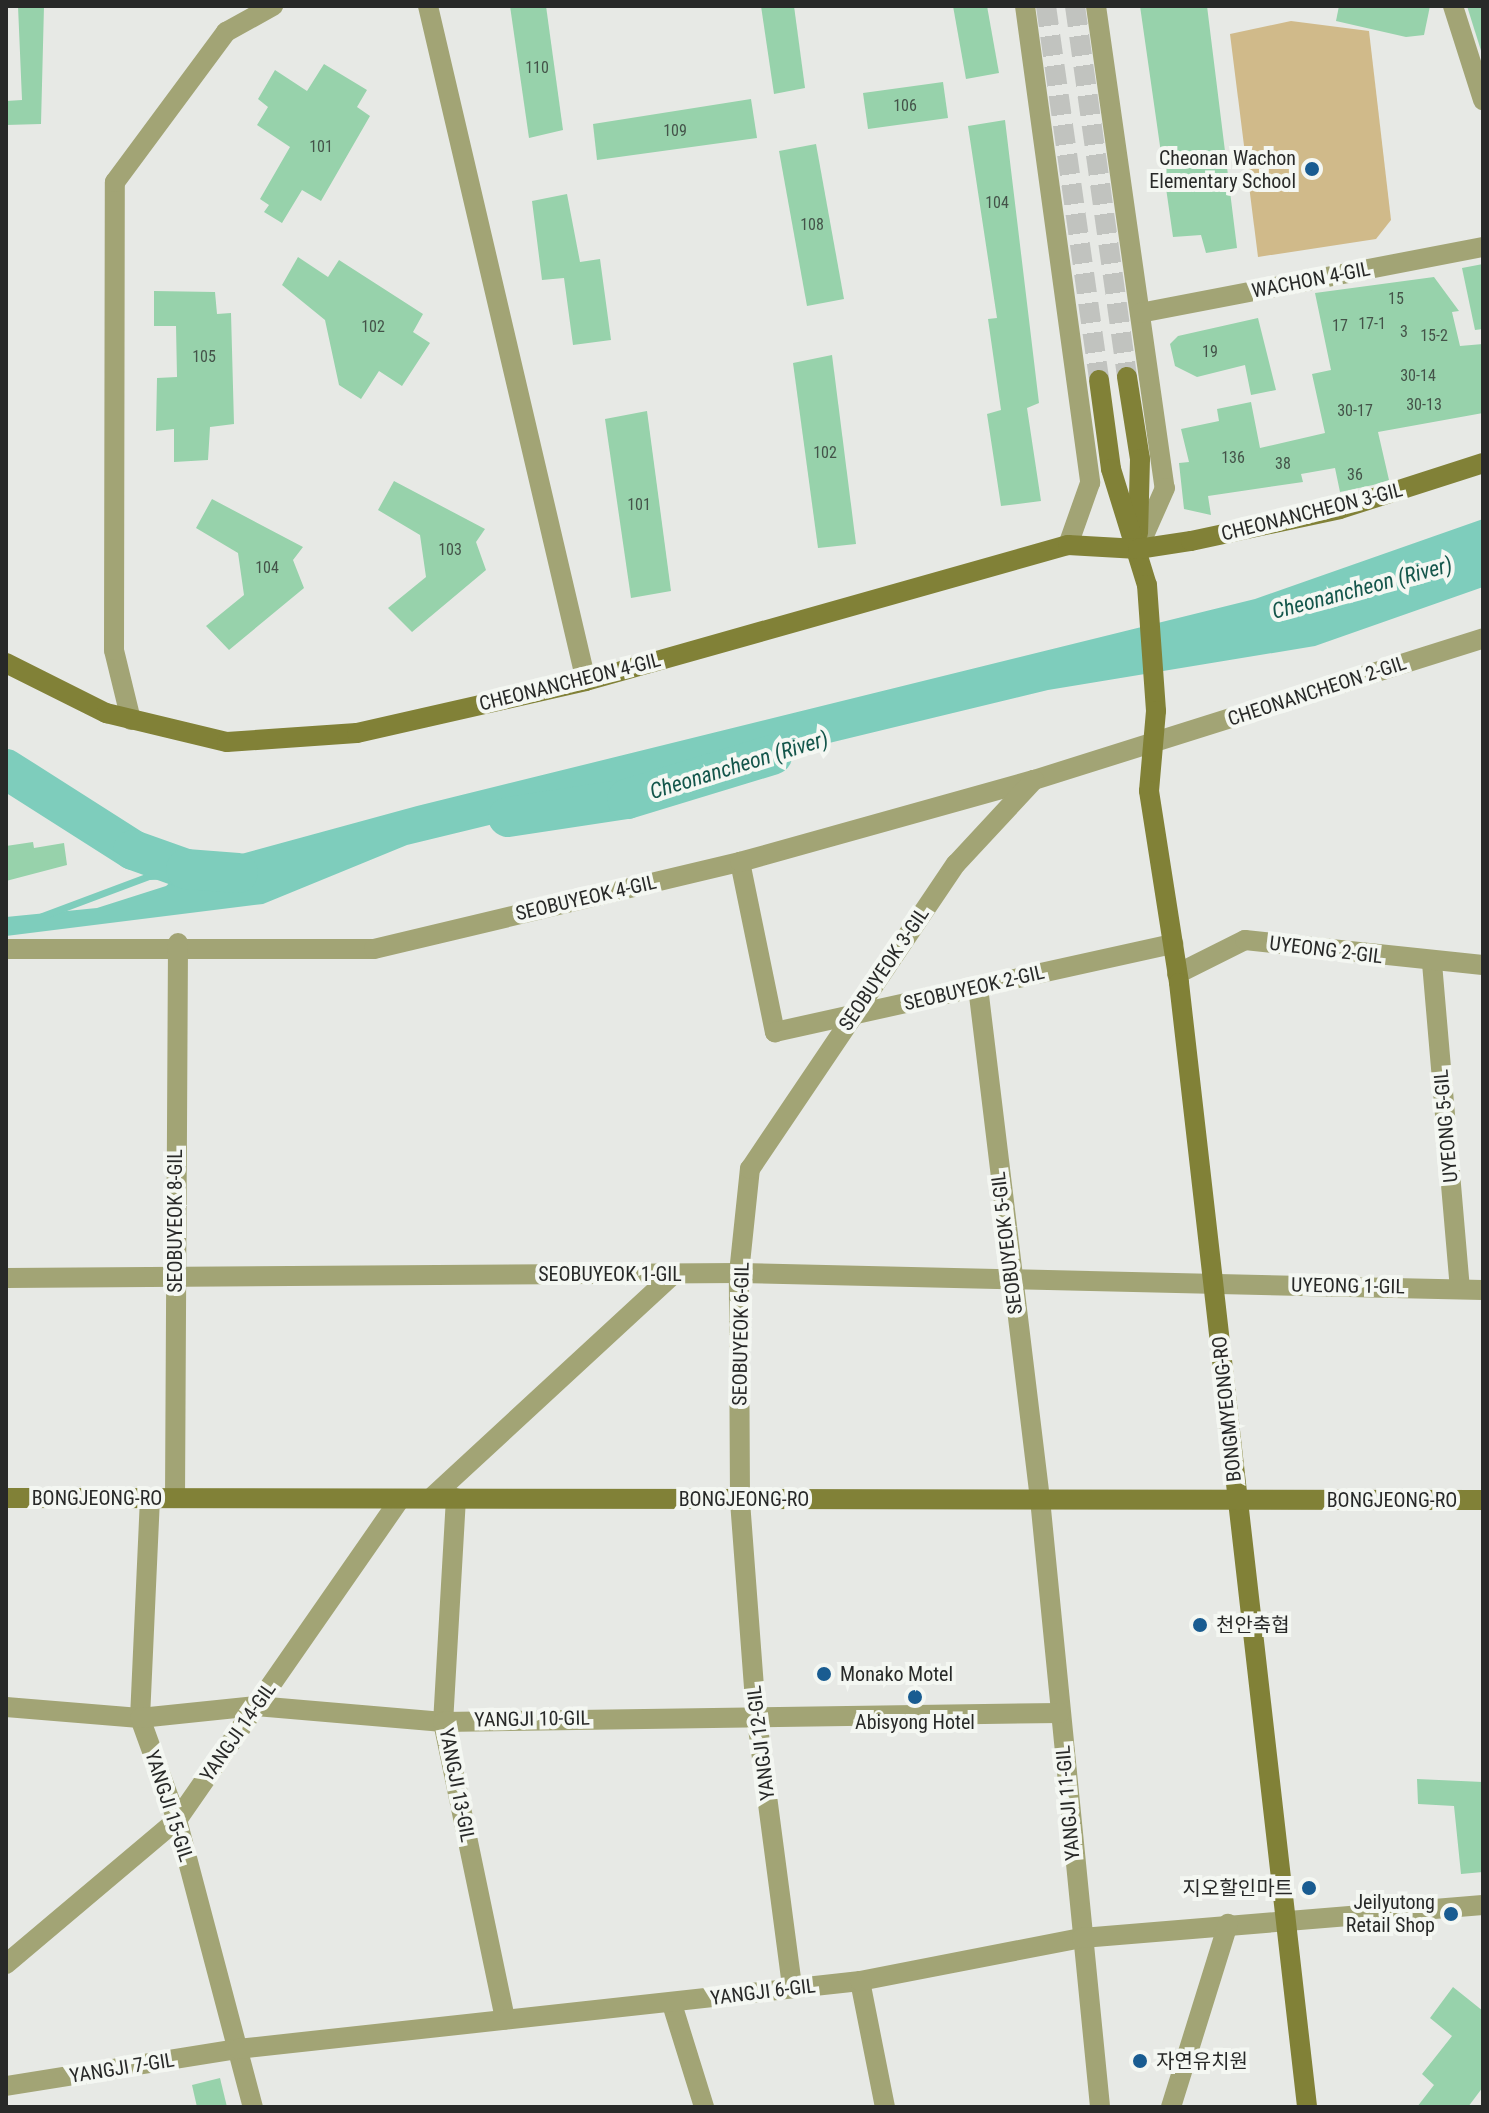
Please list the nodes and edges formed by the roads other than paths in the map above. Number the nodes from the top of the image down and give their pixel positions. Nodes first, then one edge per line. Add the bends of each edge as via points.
1 (273, 6) edge
2 (428, 6) edge
3 (1025, 6) edge
4 (1096, 6) edge
5 (1453, 6) edge
6 (1483, 100) edge
7 (1483, 247) edge
8 (1140, 313) junction
9 (1127, 377) tunnel mouth
10 (1099, 380) tunnel mouth
11 (1483, 463) edge
12 (1068, 545) junction
13 (1138, 549) junction
14 (1483, 638) edge
15 (6, 663) edge
16 (586, 681) junction
17 (131, 720) junction
18 (1152, 744) junction
19 (1034, 780) junction
20 (740, 862) junction
21 (178, 943) junction
22 (1173, 944) junction
23 (6, 949) edge
24 (1432, 963) junction
25 (1483, 965) edge
26 (1177, 974) junction
27 (978, 987) junction
28 (852, 1015) junction
29 (750, 1169) joint
30 (739, 1273) junction
31 (674, 1274) junction
32 (174, 1277) junction
33 (6, 1278) edge
34 (1010, 1281) junction
35 (1213, 1283) junction
36 (1460, 1289) junction
37 (1483, 1290) edge
38 (6, 1498) edge
39 (150, 1498) junction
40 (175, 1498) junction
41 (431, 1498) junction
42 (456, 1498) junction
43 (740, 1499) junction
44 (1040, 1499) junction
45 (1237, 1499) junction
46 (399, 1500) junction
47 (1483, 1500) edge
48 (256, 1706) junction
49 (6, 1707) edge
50 (1060, 1713) junction
51 (756, 1714) junction
52 (140, 1718) junction
53 (443, 1722) junction
54 (177, 1820) junction
55 (1483, 1905) edge
56 (1285, 1918) junction
57 (1228, 1924) junction
58 (1082, 1938) junction
59 (6, 1964) edge
60 (860, 1981) junction
61 (792, 1986) junction
62 (672, 2004) junction
63 (505, 2020) junction
64 (238, 2049) junction
65 (6, 2086) edge
66 (253, 2107) edge
67 (704, 2107) edge
68 (885, 2107) edge
69 (1100, 2107) edge
70 (1171, 2107) edge
71 (1307, 2107) edge

1 - 17 street via 226,32 115,182 114,650
2 - 16 street
3 - 12 street via 1090,483
4 - 8 street
5 - 6 street
7 - 8 street, WACHON 4-GIL
8 - 13 street via 1165,488
9 - 13 street via 1140,459
10 - 13 street via 1111,469
11 - 13 street, CHEONANCHEON 3-GIL via 1340,509
12 - 13 street, CHEONANCHEON 4-GIL
12 - 16 street, CHEONANCHEON 4-GIL
13 - 18 street, BONGMYEONG-RO via 1147,585 1156,711
14 - 18 street, CHEONANCHEON 2-GIL
15 - 17 street, CHEONANCHEON 4-GIL
16 - 17 street, CHEONANCHEON 4-GIL via 357,733 294,740 227,742
18 - 19 street, SEOBUYEOK 4-GIL
18 - 22 street, BONGMYEONG-RO via 1149,791
19 - 20 street, SEOBUYEOK 4-GIL
19 - 28 street, SEOBUYEOK 3-GIL via 956,864
20 - 21 street, SEOBUYEOK 4-GIL via 374,949
20 - 28 street, SEOBUYEOK 2-GIL via 775,1032
21 - 23 street, SEOBUYEOK 4-GIL
21 - 32 street, SEOBUYEOK 8-GIL
22 - 26 street, BONGMYEONG-RO
22 - 27 street, SEOBUYEOK 2-GIL
24 - 25 street, UYEONG 2-GIL
24 - 26 street, UYEONG 2-GIL via 1245,940
24 - 36 street, UYEONG 5-GIL
26 - 35 street, BONGMYEONG-RO
27 - 28 street, SEOBUYEOK 2-GIL
27 - 34 street, SEOBUYEOK 5-GIL
28 - 29 street, SEOBUYEOK 3-GIL
29 - 30 street, SEOBUYEOK 6-GIL
30 - 31 street, SEOBUYEOK 1-GIL
30 - 34 street, SEOBUYEOK 1-GIL
30 - 43 street, SEOBUYEOK 6-GIL
31 - 32 street, SEOBUYEOK 1-GIL
31 - 41 street
32 - 33 street, SEOBUYEOK 1-GIL
32 - 40 street, SEOBUYEOK 8-GIL
34 - 35 street, SEOBUYEOK 1-GIL
34 - 44 street, SEOBUYEOK 5-GIL
35 - 36 street, UYEONG 1-GIL
35 - 45 street, BONGMYEONG-RO
36 - 37 street, UYEONG 1-GIL
38 - 39 street, BONGJEONG-RO
39 - 40 street, BONGJEONG-RO
39 - 52 street, YANGJI 15-GIL
40 - 46 street, BONGJEONG-RO
41 - 42 street, BONGJEONG-RO
41 - 46 street, BONGJEONG-RO
42 - 43 street, BONGJEONG-RO
42 - 53 street, YANGJI 13-GIL
43 - 44 street, BONGJEONG-RO
43 - 51 street, YANGJI 12-GIL
44 - 45 street, BONGJEONG-RO
44 - 50 street, YANGJI 11-GIL
45 - 47 street, BONGJEONG-RO
45 - 56 street, BONGMYEONG-RO
46 - 48 street, YANGJI 14-GIL
48 - 52 street, YANGJI 10-GIL
48 - 53 street, YANGJI 10-GIL
48 - 54 street, YANGJI 14-GIL
49 - 52 street, YANGJI 10-GIL
50 - 51 street, YANGJI 10-GIL
50 - 58 street, YANGJI 11-GIL
51 - 53 street, YANGJI 10-GIL
51 - 61 street, YANGJI 12-GIL
52 - 54 street, YANGJI 15-GIL
53 - 63 street, YANGJI 13-GIL
54 - 59 street, YANGJI 14-GIL
54 - 64 street, YANGJI 15-GIL
55 - 56 street, YANGJI 6-GIL
56 - 57 street, YANGJI 6-GIL
56 - 71 street, BONGMYEONG-RO
57 - 58 street, YANGJI 6-GIL
57 - 70 street
58 - 60 street, YANGJI 6-GIL
58 - 69 street, YANGJI 11-GIL
60 - 61 street, YANGJI 6-GIL
60 - 68 street
61 - 62 street, YANGJI 6-GIL
62 - 63 street, YANGJI 6-GIL
62 - 67 street
63 - 64 street, YANGJI 6-GIL
64 - 65 street, YANGJI 7-GIL
64 - 66 street, YANGJI 15-GIL

